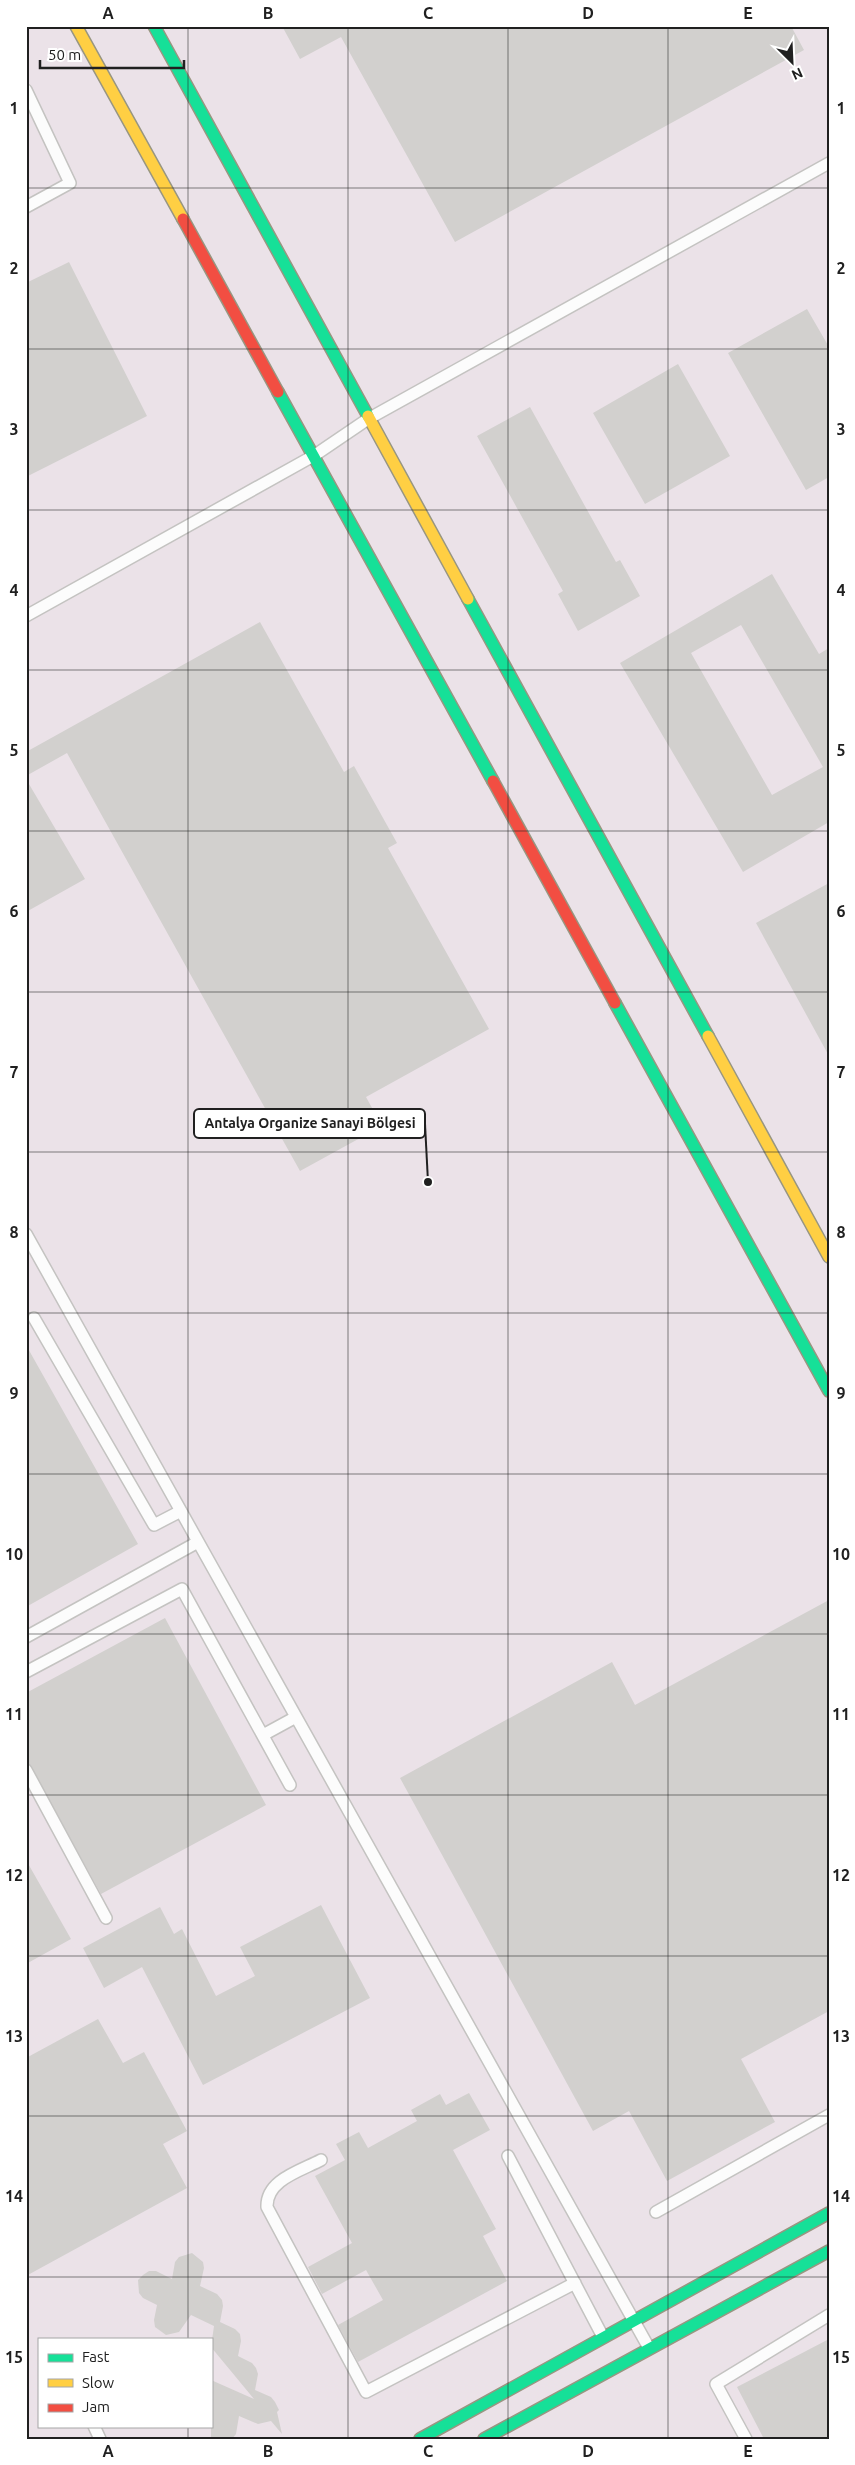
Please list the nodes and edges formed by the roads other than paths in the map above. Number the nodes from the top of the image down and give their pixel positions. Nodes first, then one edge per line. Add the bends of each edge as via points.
1 (76, 26) edge
2 (154, 26) edge
3 (26, 90) edge
4 (829, 162) edge
5 (26, 207) edge
6 (368, 419) junction
7 (314, 455) junction
8 (26, 616) edge
9 (26, 1234) edge
10 (829, 1257) edge
11 (34, 1318) dead end
12 (829, 1392) edge
13 (180, 1510) junction
14 (198, 1542) junction
15 (26, 1637) edge
16 (26, 1672) edge
17 (296, 1717) junction
18 (263, 1734) junction
19 (26, 1770) edge
20 (290, 1785) dead end
21 (106, 1918) dead end
22 (829, 2115) edge
23 (508, 2156) dead end
24 (321, 2160) dead end
25 (656, 2212) dead end
26 (829, 2213) edge
27 (829, 2251) edge
28 (575, 2283) junction
29 (829, 2315) edge
30 (633, 2321) junction
31 (603, 2337) junction
32 (649, 2348) junction
33 (420, 2439) edge
34 (484, 2439) edge
35 (746, 2439) edge

1 - 7 street
2 - 6 street
3 - 5 lane via 70,183
4 - 6 lane
6 - 7 lane
6 - 10 street
7 - 8 lane
7 - 12 street
9 - 13 lane
11 - 13 lane via 154,1525
13 - 14 lane
14 - 15 lane
14 - 17 lane
16 - 18 lane via 182,1589
17 - 18 lane
17 - 30 lane
18 - 20 lane
19 - 21 lane
22 - 25 lane
23 - 28 lane
24 - 28 lane via 276,2183 268,2194 267,2207 366,2392
26 - 30 street
27 - 32 street
28 - 31 lane
29 - 35 lane via 716,2384
30 - 31 street
30 - 32 lane
31 - 33 street
32 - 34 street

